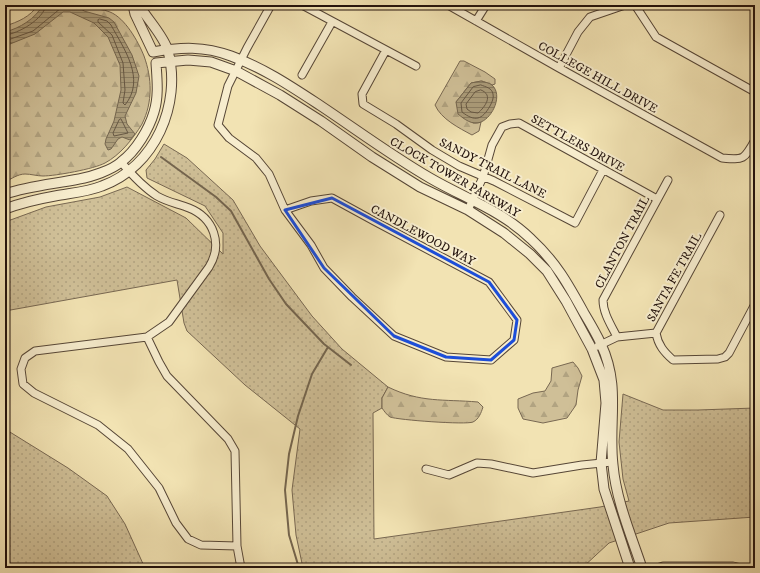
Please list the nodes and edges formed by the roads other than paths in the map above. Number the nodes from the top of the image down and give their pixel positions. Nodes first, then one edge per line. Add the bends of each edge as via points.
1 (133, 5) edge
2 (139, 5) edge
3 (271, 5) edge
4 (302, 5) edge
5 (448, 5) edge
6 (486, 5) edge
7 (625, 5) edge
8 (635, 5) edge
9 (751, 5) edge
10 (755, 7) edge
11 (476, 21) junction
12 (332, 22) junction
13 (168, 50) junction
14 (386, 50) junction
15 (153, 52) junction
16 (241, 60) junction
17 (170, 61) junction
18 (156, 63) junction
19 (416, 66) dead end
20 (559, 68) junction
21 (236, 71) junction
22 (302, 75) dead end
23 (755, 92) edge
24 (755, 140) edge
25 (121, 162) junction
26 (603, 170) junction
27 (129, 172) junction
28 (483, 177) junction
29 (668, 180) dead end
30 (5, 194) edge
31 (657, 199) junction
32 (473, 200) junction
33 (5, 209) edge
34 (284, 210) junction
35 (468, 210) junction
36 (720, 215) dead end
37 (755, 304) edge
38 (656, 333) junction
39 (147, 337) junction
40 (617, 337) junction
41 (601, 344) junction
42 (592, 349) junction
43 (612, 462) junction
44 (601, 463) junction
45 (426, 469) dead end
46 (237, 546) junction
47 (240, 568) edge
48 (630, 568) edge
49 (642, 568) edge
50 (657, 568) edge
51 (742, 568) edge

1 - 15 street
2 - 13 street
3 - 16 street
4 - 12 street
5 - 11 street, COLLEGE HILL DRIVE
6 - 11 street
7 - 20 street via 590,17 578,32
8 - 23 street via 656,38
9 - 10 street
11 - 20 street, COLLEGE HILL DRIVE
12 - 14 street
12 - 22 street
13 - 15 street, CLOCK TOWER PARKWAY
13 - 16 street, CLOCK TOWER PARKWAY via 213,50
13 - 17 street
14 - 19 street
14 - 28 street, SANDY TRAIL LANE via 362,94 363,104 432,150
15 - 18 street
16 - 21 street
16 - 32 street, CLOCK TOWER PARKWAY via 282,80 379,146 430,178
17 - 18 street, CLOCK TOWER PARKWAY
17 - 21 street, CLOCK TOWER PARKWAY via 211,62
17 - 27 street via 171,88 168,114 150,151
18 - 25 street via 158,87 148,128 139,143
20 - 24 street, COLLEGE HILL DRIVE via 722,158 739,159 747,155
21 - 34 street via 228,86 218,125 229,138 256,158 269,174
21 - 35 street, CLOCK TOWER PARKWAY via 321,121 420,187
25 - 27 street
25 - 30 street via 80,179
26 - 28 street, SANDY TRAIL LANE via 574,223
26 - 28 street, SETTLERS DRIVE via 519,123 502,127 492,145
26 - 31 street, SETTLERS DRIVE
27 - 33 street via 104,186 20,203
27 - 39 street via 159,197 200,214 210,224 216,242 215,256 209,267 169,322
28 - 32 street, SETTLERS DRIVE
29 - 31 street, CLANTON TRAIL
31 - 40 street, CLANTON TRAIL via 603,300 606,315
32 - 35 street, SETTLERS DRIVE
32 - 41 street, CLOCK TOWER PARKWAY via 494,210 517,226 555,263
34 - 34 street, CANDLEWOOD WAY via 310,201 332,198 489,282 517,320 514,340 491,360 446,357 394,336 324,268
35 - 42 street, CLOCK TOWER PARKWAY via 504,233 547,272
36 - 38 street, SANTA FE TRAIL
37 - 38 street via 729,353 718,359 673,360 662,349
38 - 40 street, SANTA FE TRAIL
39 - 46 street via 168,376 228,439 235,451
39 - 46 street via 35,351 25,358 21,369 23,384 34,393 98,424 128,449 159,488 176,523 188,539 201,546
40 - 41 street, SANTA FE TRAIL
41 - 42 street, SANTA FE TRAIL
41 - 43 street, CLOCK TOWER PARKWAY via 612,377
42 - 44 street, CLOCK TOWER PARKWAY via 604,380 606,404
43 - 44 street
43 - 49 street, CLOCK TOWER PARKWAY via 615,483
44 - 45 street via 533,473 477,463 449,475
44 - 48 street, CLOCK TOWER PARKWAY via 604,490
46 - 47 street
50 - 51 street

